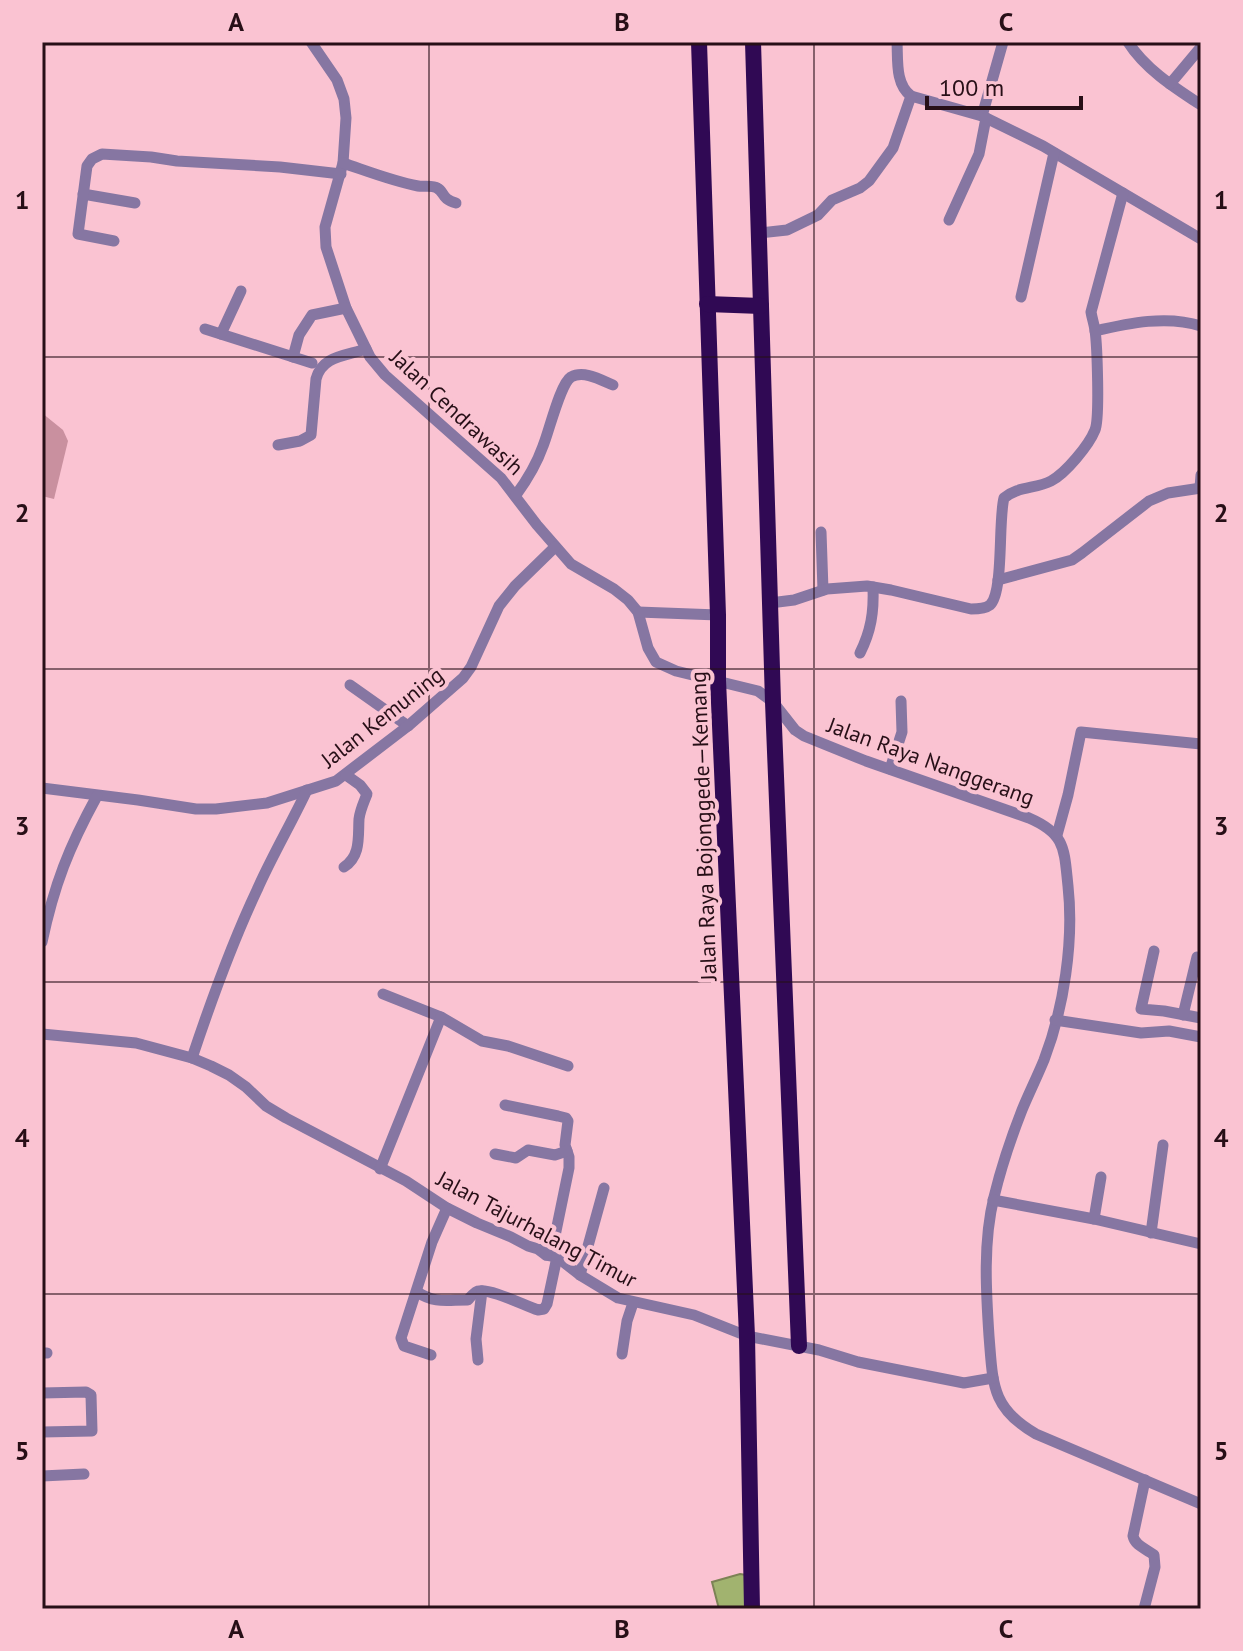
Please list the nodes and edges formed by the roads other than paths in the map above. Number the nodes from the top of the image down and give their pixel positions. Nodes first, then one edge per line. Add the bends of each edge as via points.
1 (311, 42) edge
2 (699, 42) edge
3 (753, 42) edge
4 (897, 42) edge
5 (1003, 42) edge
6 (1128, 42) edge
7 (1144, 42) edge
8 (1201, 47) edge
9 (1135, 53) junction
10 (1170, 84) junction
11 (911, 96) junction
12 (1201, 105) edge
13 (984, 117) junction
14 (1054, 153) junction
15 (342, 168) junction
16 (1123, 193) junction
17 (83, 194) junction
18 (135, 203) dead end
19 (456, 203) dead end
20 (949, 220) dead end
21 (760, 233) junction
22 (1201, 239) edge
23 (114, 241) dead end
24 (241, 291) dead end
25 (1021, 297) dead end
26 (707, 304) junction
27 (761, 306) junction
28 (346, 308) junction
29 (1201, 326) edge
30 (205, 329) dead end
31 (1095, 331) junction
32 (221, 334) junction
33 (366, 349) junction
34 (293, 357) junction
35 (312, 363) dead end
36 (613, 385) dead end
37 (278, 445) dead end
38 (1201, 475) edge
39 (1200, 488) edge
40 (516, 495) junction
41 (821, 532) dead end
42 (555, 547) junction
43 (998, 580) junction
44 (873, 587) junction
45 (823, 590) junction
46 (770, 603) junction
47 (638, 612) junction
48 (718, 615) junction
49 (860, 653) dead end
50 (718, 680) junction
51 (350, 685) dead end
52 (901, 701) dead end
53 (773, 702) junction
54 (408, 726) junction
55 (1201, 744) edge
56 (890, 769) junction
57 (346, 775) junction
58 (42, 788) edge
59 (307, 790) junction
60 (97, 796) junction
61 (1057, 835) junction
62 (344, 867) dead end
63 (42, 942) edge
64 (1154, 951) dead end
65 (1197, 957) dead end
66 (383, 994) dead end
67 (1183, 1015) junction
68 (441, 1017) junction
69 (1201, 1018) edge
70 (1055, 1020) junction
71 (42, 1034) edge
72 (1201, 1037) edge
73 (192, 1058) junction
74 (568, 1066) dead end
75 (505, 1105) dead end
76 (1163, 1145) dead end
77 (567, 1151) junction
78 (495, 1154) dead end
79 (380, 1169) junction
80 (1101, 1177) dead end
81 (604, 1188) dead end
82 (993, 1200) junction
83 (447, 1208) junction
84 (1094, 1219) junction
85 (1151, 1233) junction
86 (1201, 1244) edge
87 (551, 1256) junction
88 (580, 1275) junction
89 (482, 1291) junction
90 (417, 1292) junction
91 (633, 1303) junction
92 (747, 1336) junction
93 (799, 1346) junction
94 (622, 1354) dead end
95 (431, 1355) dead end
96 (478, 1360) dead end
97 (993, 1378) junction
98 (42, 1393) edge
99 (42, 1432) edge
100 (84, 1474) dead end
101 (42, 1476) edge
102 (1145, 1480) junction
103 (1201, 1504) edge
104 (752, 1609) edge
105 (1144, 1609) edge

1 - 15 street, Jalan Cendrawasih via 344,99
2 - 26 highway, Jalan Raya Bojonggede—Kemang
3 - 21 highway
4 - 11 street via 902,86
5 - 13 street
6 - 9 street
7 - 9 street
8 - 10 street
9 - 10 street
10 - 12 street
11 - 13 street
11 - 21 street via 893,148 869,181 795,226
13 - 14 street
13 - 20 street via 979,154
14 - 16 street
14 - 25 street
15 - 17 street via 102,154 87,166
15 - 19 street via 436,187
15 - 28 street, Jalan Cendrawasih via 324,236
16 - 22 street
16 - 31 street via 1091,312
17 - 18 street
17 - 23 street via 78,234
21 - 27 highway
24 - 32 street
26 - 27 highway
26 - 48 highway, Jalan Raya Bojonggede—Kemang
27 - 46 highway
28 - 33 street, Jalan Cendrawasih
28 - 34 street via 312,315
29 - 31 street via 1165,320
30 - 32 street
31 - 43 street via 1096,429 1064,472 1004,498
32 - 34 street
33 - 37 street via 324,362 316,379 311,435
33 - 40 street, Jalan Cendrawasih via 385,375
34 - 35 street
36 - 40 street via 586,375 568,379 544,446
38 - 39 street
39 - 43 street via 1149,501 1072,560
40 - 42 street, Jalan Cendrawasih
41 - 45 street
42 - 47 street, Jalan Cendrawasih
42 - 54 street, Jalan Kemuning via 499,606 463,678
43 - 44 street via 991,604 971,609
44 - 45 street
44 - 49 street via 871,627
45 - 46 street
46 - 53 highway
47 - 48 street
47 - 50 street via 656,662
48 - 50 highway, Jalan Raya Bojonggede—Kemang
50 - 53 street, Jalan Raya Nanggerang via 758,691
50 - 92 highway, Jalan Raya Bojonggede—Kemang
51 - 54 street
52 - 56 street via 902,732
53 - 56 street, Jalan Raya Nanggerang via 804,736
53 - 93 highway
54 - 57 street, Jalan Kemuning
55 - 61 street via 1081,732
56 - 61 street, Jalan Raya Nanggerang via 1029,818
57 - 59 street, Jalan Kemuning
57 - 62 street via 367,794 359,816 358,846
58 - 60 street, Jalan Kemuning
59 - 60 street, Jalan Kemuning via 267,803 216,809
59 - 73 street via 235,938
60 - 63 street via 58,879
61 - 70 street via 1066,870 1069,934
64 - 67 street via 1141,1009
65 - 67 street
66 - 68 street
67 - 69 street
68 - 74 street via 482,1041
68 - 79 street
70 - 72 street
70 - 82 street
71 - 73 street, Jalan Tajurhalang Timur via 136,1043
73 - 79 street, Jalan Tajurhalang Timur via 229,1075 266,1106
75 - 77 street via 566,1118
76 - 85 street
77 - 78 street via 555,1155 528,1150 516,1158
77 - 87 street via 569,1168
79 - 83 street, Jalan Tajurhalang Timur
80 - 84 street
81 - 88 street
82 - 84 street
82 - 97 street via 986,1271
83 - 87 street, Jalan Tajurhalang Timur
83 - 90 street
84 - 85 street
85 - 86 street
87 - 88 street, Jalan Tajurhalang Timur
87 - 89 street via 544,1309
88 - 91 street, Jalan Tajurhalang Timur
89 - 90 street via 468,1300 440,1301
89 - 96 street
90 - 95 street via 402,1344
91 - 92 street, Jalan Tajurhalang Timur via 694,1315
91 - 94 street
92 - 93 street, Jalan Tajurhalang Timur
92 - 104 highway, Jalan Raya Bojonggede—Kemang
93 - 97 street, Jalan Tajurhalang Timur via 964,1383
97 - 102 street via 1004,1409 1022,1426
98 - 99 street via 91,1395 92,1431
100 - 101 street
102 - 103 street
102 - 105 street via 1133,1536 1154,1555

